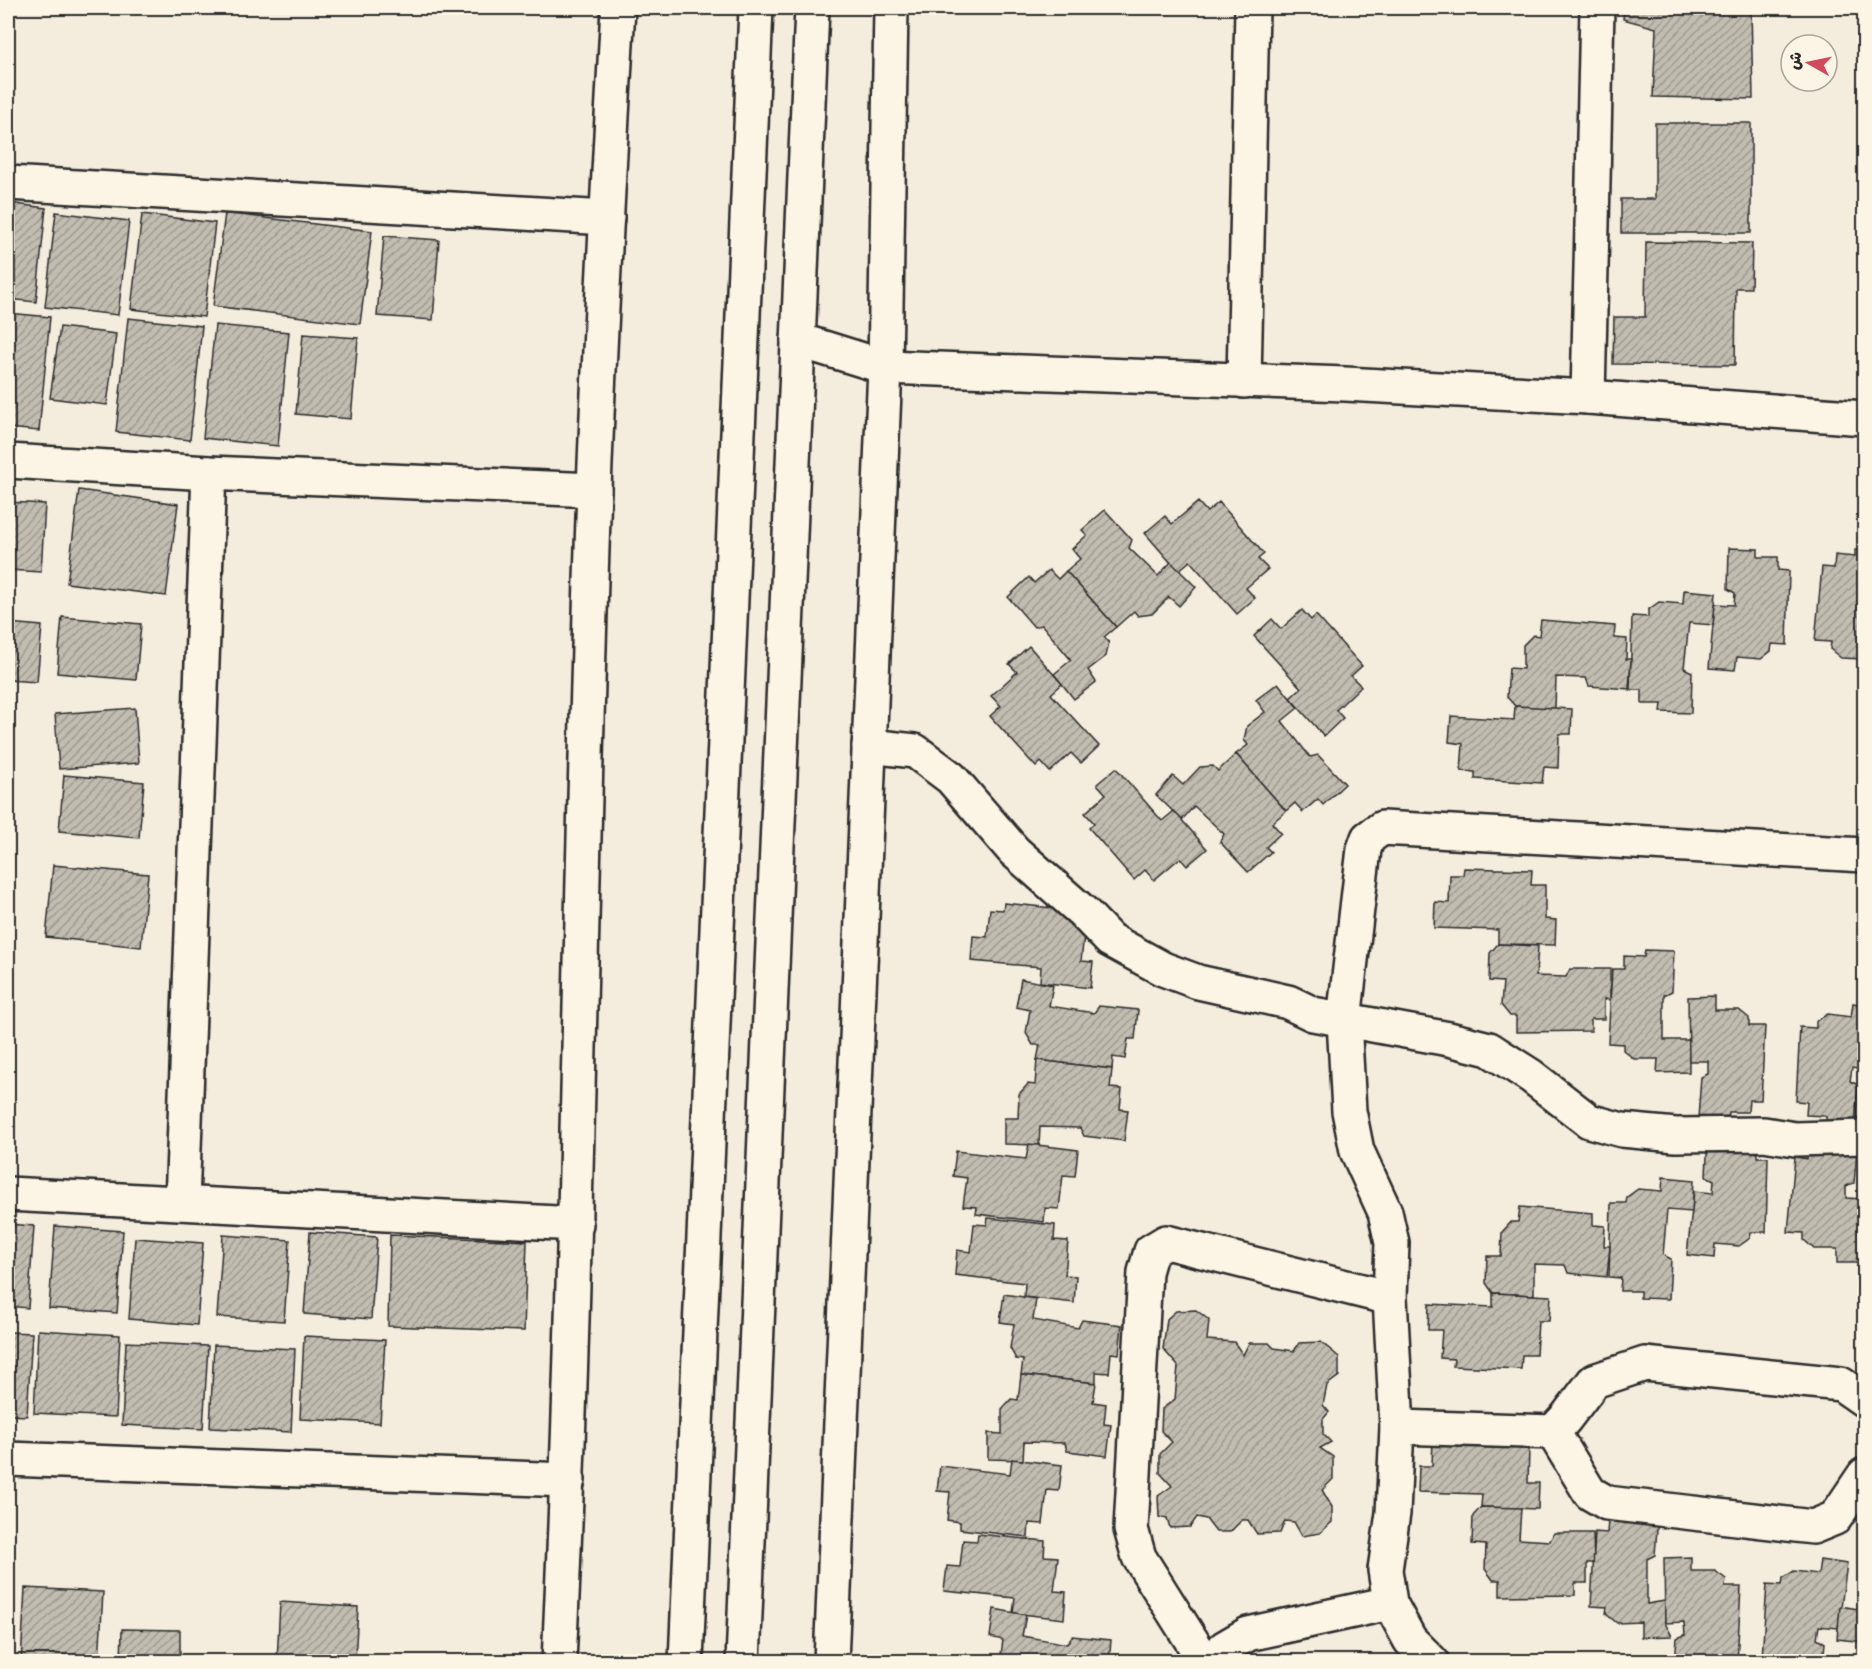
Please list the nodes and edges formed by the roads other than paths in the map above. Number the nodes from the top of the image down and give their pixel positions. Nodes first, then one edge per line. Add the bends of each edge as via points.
1 (618, 8) edge
2 (756, 8) edge
3 (812, 8) edge
4 (891, 8) edge
5 (1252, 8) edge
6 (1597, 8) edge
7 (8, 183) edge
8 (606, 218) junction
9 (798, 340) junction
10 (885, 367) junction
11 (1244, 381) junction
12 (1587, 397) junction
13 (1864, 418) edge
14 (8, 461) edge
15 (209, 473) junction
16 (594, 490) junction
17 (869, 746) junction
18 (1864, 855) edge
19 (1344, 1020) junction
20 (1864, 1137) edge
21 (8, 1194) edge
22 (182, 1203) junction
23 (576, 1224) junction
24 (1390, 1298) junction
25 (1864, 1400) edge
26 (1397, 1427) junction
27 (1553, 1432) junction
28 (8, 1459) edge
29 (1864, 1475) edge
30 (568, 1480) junction
31 (1390, 1603) junction
32 (559, 1662) edge
33 (686, 1662) edge
34 (743, 1662) edge
35 (831, 1662) edge
36 (1205, 1662) edge
37 (1217, 1662) edge
38 (1432, 1662) edge

1 - 8 main road
2 - 33 main road
3 - 9 main road
4 - 10 main road
5 - 11 main road
6 - 12 main road
7 - 8 main road
8 - 16 main road
9 - 10 main road
9 - 34 main road
10 - 11 main road
10 - 17 main road
11 - 12 main road
12 - 13 main road
14 - 15 main road
15 - 16 main road
15 - 22 main road
16 - 23 main road
17 - 19 main road via 915,751 951,778 1014,851 1110,940 1163,969 1198,982 1288,1002 1313,1014
17 - 35 main road
18 - 19 main road via 1382,828 1368,838 1364,849
19 - 20 main road via 1489,1049 1589,1121 1622,1130 1676,1135 1764,1134 1796,1139
19 - 24 main road via 1349,1111 1357,1151 1385,1212 1392,1243
21 - 22 main road
22 - 23 main road
23 - 30 main road
24 - 26 main road
24 - 36 main road via 1166,1242 1151,1251 1145,1272 1131,1529 1139,1557
25 - 27 main road via 1841,1384 1645,1364 1594,1381
26 - 27 main road
26 - 31 main road via 1394,1513 1385,1570
27 - 29 main road via 1590,1492 1607,1503 1813,1527 1835,1518
28 - 30 main road
30 - 32 main road
31 - 37 main road via 1248,1634 1224,1648
31 - 38 main road via 1410,1640

